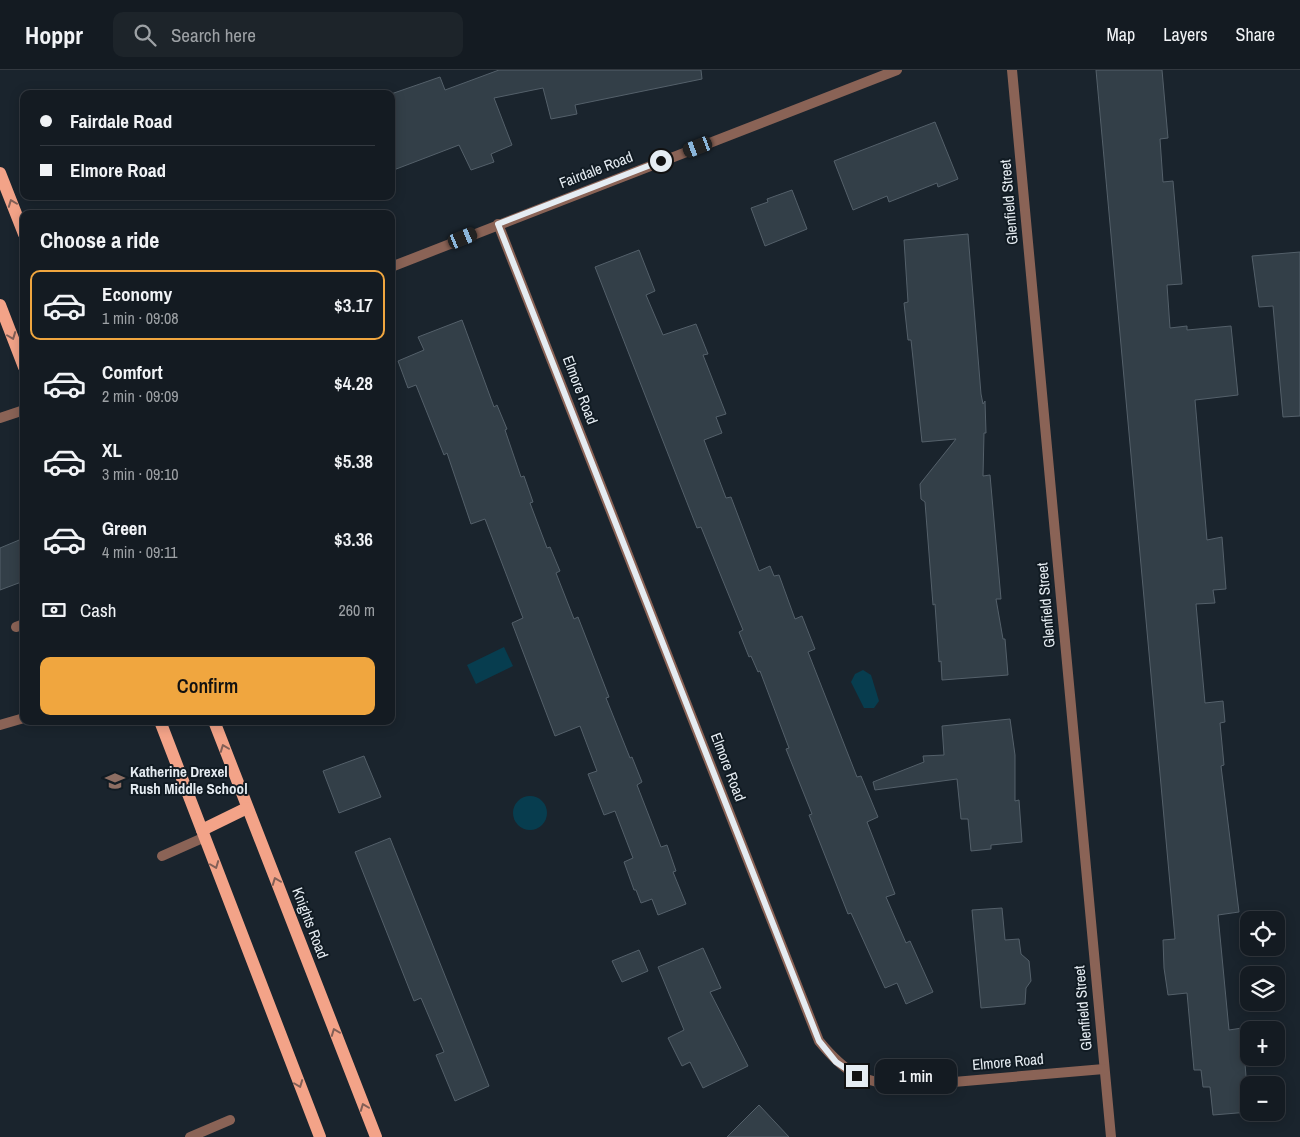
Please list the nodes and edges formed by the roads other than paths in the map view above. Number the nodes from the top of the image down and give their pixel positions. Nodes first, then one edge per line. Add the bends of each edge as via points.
1 (896, 70) edge
2 (1012, 70) edge
3 (0, 173) edge
4 (20, 224) edge
5 (498, 224) junction
6 (395, 265) edge
7 (0, 305) edge
8 (20, 357) edge
9 (20, 411) edge
10 (0, 418) edge
11 (20, 719) edge
12 (0, 725) edge
13 (162, 725) edge
14 (216, 725) edge
15 (247, 808) junction
16 (203, 834) junction
17 (162, 856) dead end
18 (1104, 1068) junction
19 (230, 1120) dead end
20 (190, 1137) edge
21 (320, 1137) edge
22 (376, 1137) edge
23 (1111, 1137) edge

1 - 5 street, Fairdale Road
2 - 18 street, Glenfield Street
4 -> 3 main road
5 - 6 street, Fairdale Road
5 - 18 street, Elmore Road via 819,1041 836,1062 877,1084 906,1086
7 -> 8 main road
9 - 10 street
11 - 12 street
13 - 16 main road
15 -> 14 main road, Knights Road
15 - 16 main road
22 -> 15 main road, Knights Road
16 - 17 street
16 -> 21 main road
18 - 23 street, Glenfield Street
19 - 20 street

